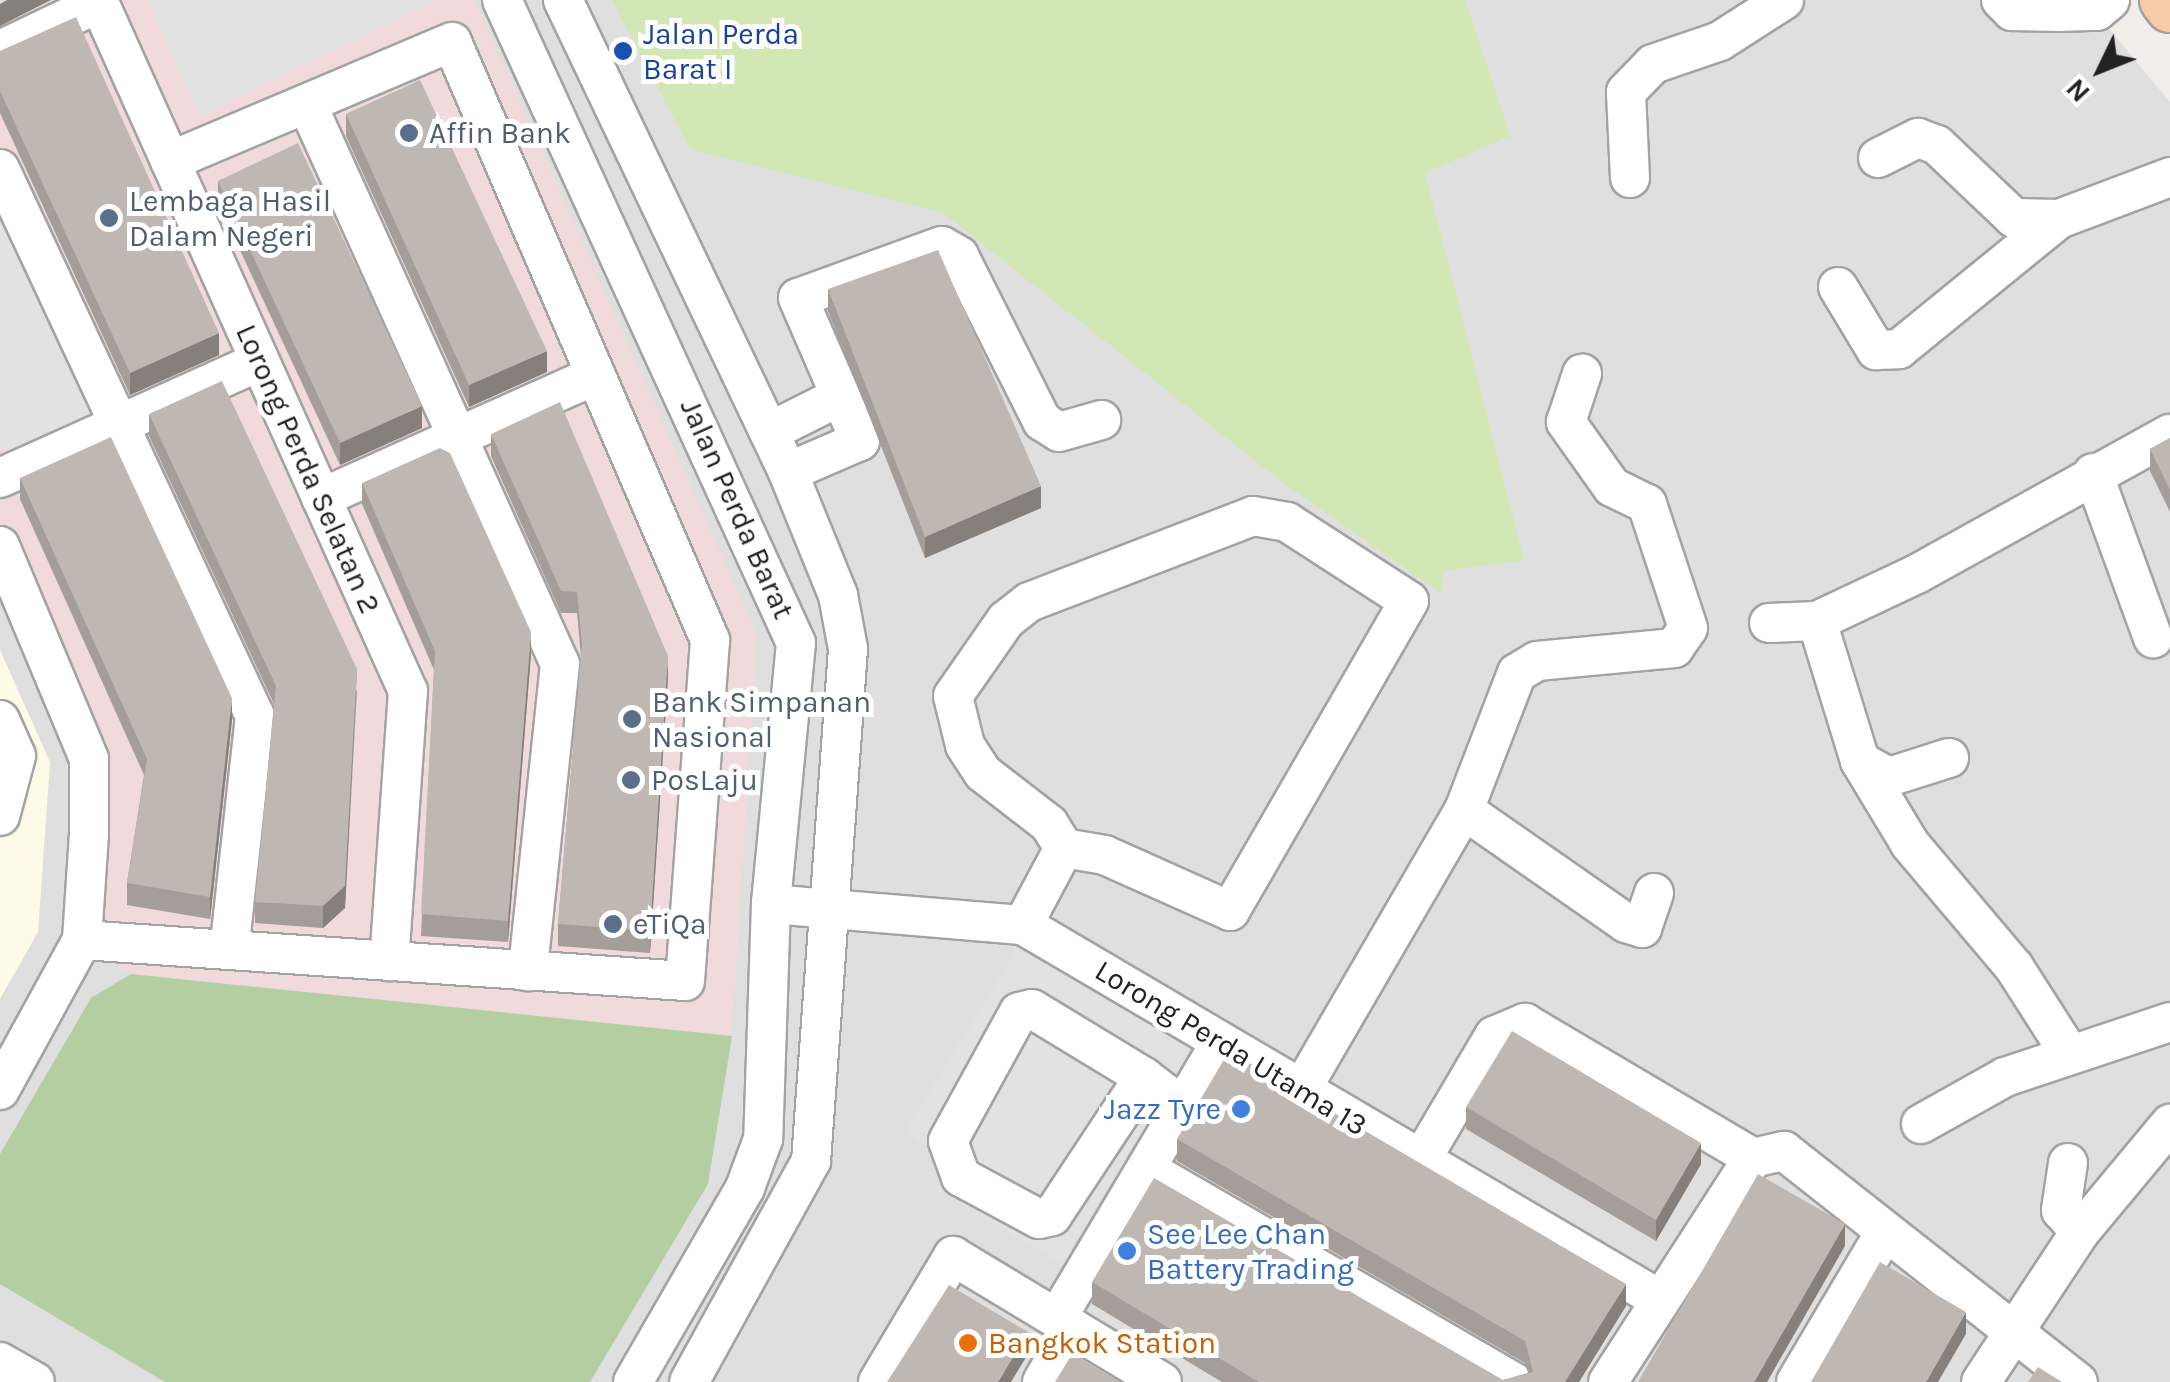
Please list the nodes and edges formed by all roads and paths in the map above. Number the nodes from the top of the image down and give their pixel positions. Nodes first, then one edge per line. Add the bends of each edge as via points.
1 (502, 0) edge
2 (563, 0) edge
3 (1784, 0) edge
4 (2002, 0) edge
5 (2110, 0) edge
6 (2164, 0) edge
7 (99, 1) edge
8 (2170, 8) edge
9 (0, 50) edge
10 (307, 104) junction
11 (1878, 158) dead end
12 (170, 161) junction
13 (0, 169) edge
14 (2170, 177) edge
15 (1630, 178) dead end
16 (2059, 219) junction
17 (1838, 287) dead end
18 (258, 362) junction
19 (1582, 374) dead end
20 (594, 376) junction
21 (839, 397) junction
22 (1101, 420) dead end
23 (120, 424) junction
24 (769, 432) junction
25 (2170, 434) edge
26 (456, 438) junction
27 (788, 472) junction
28 (2094, 473) junction
29 (0, 478) edge
30 (321, 498) junction
31 (0, 546) edge
32 (817, 546) junction
33 (766, 564) junction
34 (1817, 621) junction
35 (1768, 623) dead end
36 (2153, 638) dead end
37 (0, 720) edge
38 (1949, 758) dead end
39 (1860, 760) junction
40 (1464, 810) junction
41 (0, 816) edge
42 (1064, 848) junction
43 (1654, 893) dead end
44 (771, 904) junction
45 (831, 909) junction
46 (1023, 925) junction
47 (82, 940) junction
48 (229, 950) junction
49 (389, 961) junction
50 (528, 971) junction
51 (2170, 1022) edge
52 (1221, 1042) junction
53 (2069, 1053) junction
54 (1144, 1077) junction
55 (0, 1090) edge
56 (1301, 1090) junction
57 (1183, 1106) junction
58 (1921, 1124) dead end
59 (2170, 1124) edge
60 (1768, 1155) junction
61 (1421, 1160) junction
62 (2068, 1163) dead end
63 (1146, 1169) junction
64 (1885, 1232) junction
65 (2080, 1232) junction
66 (1657, 1298) junction
67 (1065, 1323) junction
68 (2010, 1330) junction
69 (0, 1362) edge
70 (34, 1382) edge
71 (633, 1382) edge
72 (689, 1382) edge
73 (878, 1382) edge
74 (1042, 1382) edge
75 (1162, 1382) edge
76 (1514, 1382) edge
77 (1608, 1382) edge
78 (1796, 1382) edge
79 (1980, 1382) edge
80 (2078, 1382) edge

1 - 33 street, Jalan Perda Barat
2 - 24 street, Jalan Perda Barat
3 - 15 street via 1720,41 1653,64 1626,92
4 - 5 street via 2012,11 2059,12 2097,11
6 - 8 main road
7 - 9 street
7 - 12 street, Lorong Perda Selatan 2
10 - 12 street
10 - 20 street via 452,42
10 - 26 street
11 - 16 street via 1918,138 2014,218
12 - 18 street, Lorong Perda Selatan 2
13 - 23 street
14 - 16 street
16 - 17 street via 1899,349 1876,350
18 - 23 street
18 - 30 street, Lorong Perda Selatan 2
19 - 40 street via 1566,422 1612,486 1647,504 1688,628 1674,648 1536,661 1518,674
20 - 26 street
20 - 50 street via 710,640 685,981
21 - 22 street via 798,298 942,246 959,256 1042,420 1059,432
21 - 24 street
21 - 27 street via 860,442
23 - 29 street
23 - 48 street via 255,716
24 - 27 street, Jalan Perda Barat
25 - 28 street
26 - 30 street
26 - 50 street via 560,664
27 - 32 street, Jalan Perda Barat
28 - 34 street
28 - 36 street
30 - 49 street, Lorong Perda Selatan 2 via 408,690
31 - 47 street via 89,759
32 - 33 street
32 - 45 street, Jalan Perda Barat via 848,649
33 - 44 street, Jalan Perda Barat via 796,642
34 - 35 street
34 - 39 street
37 - 41 street via 16,756
38 - 39 street via 1889,776
39 - 53 street via 1910,844 2014,967
40 - 43 street via 1626,923 1642,928
40 - 56 street
42 - 42 street via 1050,824 983,773 965,745 953,696 1029,602 1253,516 1287,522 1409,600 1230,911 1105,855
42 - 46 street
44 - 45 street, Lorong Perda Utama 13
44 - 71 street, Jalan Perda Barat via 762,1139 745,1188
45 - 46 street, Lorong Perda Utama 13
45 - 72 street, Jalan Perda Barat via 811,1161
46 - 52 street, Lorong Perda Utama 13
47 - 48 street
47 - 55 street
48 - 49 street
49 - 50 street
51 - 53 street
52 - 56 street, Lorong Perda Utama 13
52 - 57 street
53 - 58 street
54 - 54 street via 1032,1009 1019,1012 948,1141 961,1177 1039,1219 1052,1216
54 - 57 street
56 - 61 street, Lorong Perda Utama 13
57 - 63 street
59 - 65 street
60 - 61 street via 1525,1022 1494,1036
60 - 64 street
60 - 66 street
61 - 66 street, Lorong Perda Utama 13
62 - 65 street via 2061,1210
63 - 67 street
63 - 76 street
64 - 68 street
64 - 78 street
65 - 68 street
66 - 77 street
67 - 73 street via 953,1256
67 - 74 street
67 - 75 street
68 - 79 street
68 - 80 street
69 - 70 street

